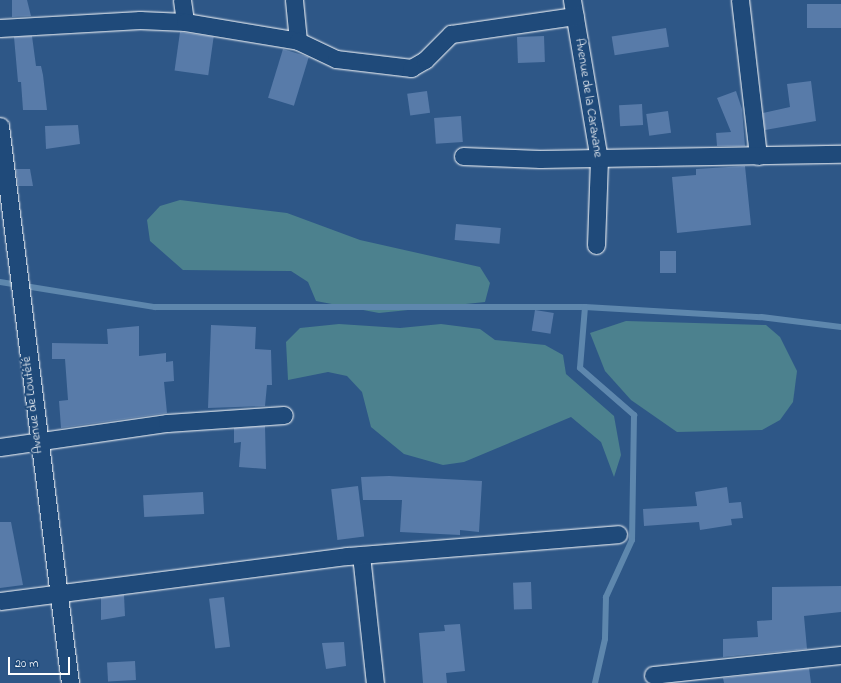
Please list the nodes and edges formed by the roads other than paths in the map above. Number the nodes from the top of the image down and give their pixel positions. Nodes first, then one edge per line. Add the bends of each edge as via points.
1 (182, 0) edge
2 (294, 0) edge
3 (740, 0) edge
4 (573, 8) edge
5 (185, 22) junction
6 (0, 28) edge
7 (298, 42) junction
8 (0, 126) edge
9 (841, 154) edge
10 (463, 156) dead end
11 (758, 156) junction
12 (599, 159) junction
13 (596, 245) dead end
14 (284, 416) dead end
15 (38, 443) junction
16 (0, 447) edge
17 (618, 534) dead end
18 (361, 555) junction
19 (58, 594) junction
20 (0, 601) edge
21 (841, 655) edge
22 (653, 675) dead end
23 (70, 683) edge
24 (375, 683) edge

1 - 5 street
2 - 7 street
3 - 11 street
4 - 7 street via 451,34 411,68 336,59
4 - 12 street, Avenue de la Caravane
5 - 6 street
5 - 7 street
8 - 15 street, Avenue de Loutété
9 - 11 street
10 - 12 street
11 - 12 street
12 - 13 street, Avenue de la Caravane
14 - 15 street via 167,422
15 - 16 street
15 - 19 street, Avenue de Loutété
17 - 18 street
18 - 19 street
18 - 24 street
19 - 20 street
19 - 23 street, Avenue de Loutété
21 - 22 street

